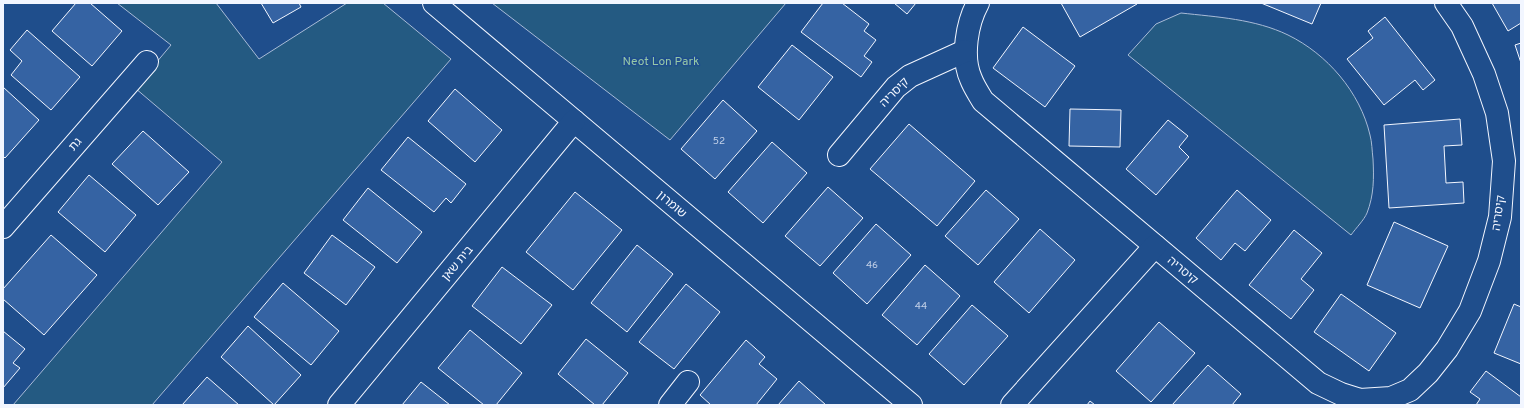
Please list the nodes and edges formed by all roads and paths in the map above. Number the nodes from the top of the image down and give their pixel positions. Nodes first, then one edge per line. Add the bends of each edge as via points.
1 (434, 3) edge
2 (978, 3) edge
3 (1446, 3) edge
4 (965, 51) junction
5 (147, 62) dead end
6 (574, 122) junction
7 (839, 155) dead end
8 (3, 227) edge
9 (1155, 246) junction
10 (688, 382) dead end
11 (1390, 402) edge
12 (339, 405) edge
13 (670, 405) edge
14 (911, 405) edge
15 (1012, 405) edge

1 - 6 street, שומרון
2 - 4 street, קיסריה via 969,28
3 - 11 street, קיסריה via 1462,26 1484,74 1497,113 1504,161 1500,217 1489,261 1470,311 1447,349 1428,373 1410,390
4 - 7 street, קיסריה via 910,76 896,87
4 - 9 street, קיסריה via 970,78 983,101
5 - 8 street, גת
6 - 12 street, בית שאן
6 - 14 street, שומרון
9 - 11 street, קיסריה via 1318,383 1360,400
9 - 15 street
10 - 13 street

